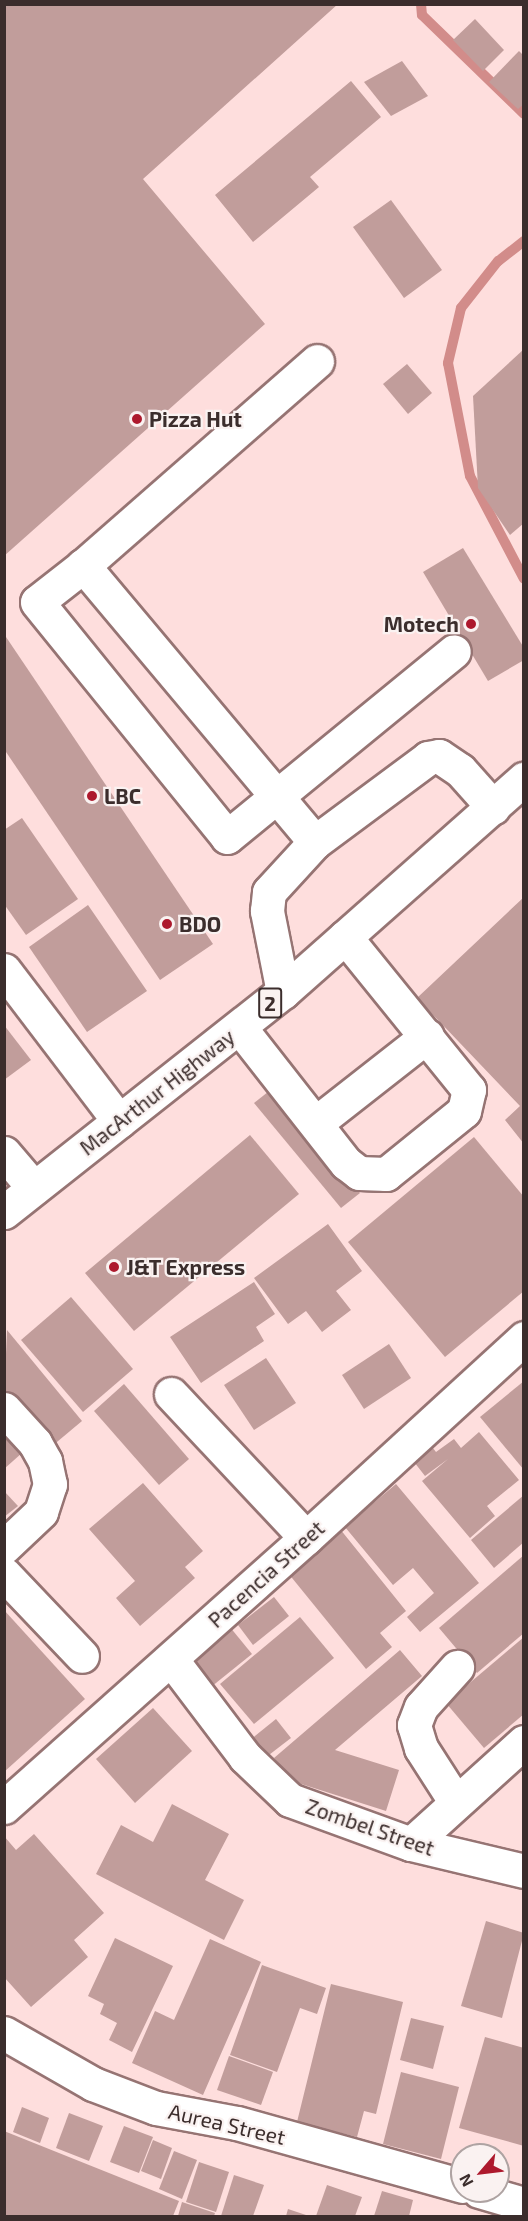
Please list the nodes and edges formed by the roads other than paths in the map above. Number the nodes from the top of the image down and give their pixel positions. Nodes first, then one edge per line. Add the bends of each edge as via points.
1 (317, 361) dead end
2 (83, 566) junction
3 (454, 651) dead end
4 (524, 779) edge
5 (278, 794) junction
6 (493, 807) junction
7 (315, 842) junction
8 (345, 937) junction
9 (4, 970) edge
10 (283, 992) junction
11 (240, 1028) junction
12 (427, 1036) junction
13 (119, 1121) junction
14 (316, 1123) junction
15 (4, 1153) edge
16 (34, 1188) junction
17 (4, 1212) edge
18 (524, 1338) edge
19 (171, 1394) dead end
20 (4, 1409) edge
21 (306, 1538) junction
22 (4, 1547) edge
23 (4, 1574) edge
24 (82, 1656) dead end
25 (171, 1659) junction
26 (457, 1667) dead end
27 (524, 1742) edge
28 (455, 1801) junction
29 (4, 1807) edge
30 (411, 1844) junction
31 (524, 1871) edge
32 (4, 2033) edge
33 (450, 2183) edge

1 - 2 main road
2 - 5 main road
2 - 5 main road via 38,602 227,837
3 - 5 main road
4 - 6 main road, MacArthur Highway / 2
5 - 7 main road
6 - 7 main road via 460,770 439,756 428,758
6 - 8 main road, MacArthur Highway / 2
7 - 10 main road via 269,892 267,911
8 - 10 main road, MacArthur Highway / 2
8 - 12 main road
9 - 13 main road
10 - 11 main road, MacArthur Highway / 2
11 - 13 main road, MacArthur Highway / 2
11 - 14 main road
12 - 14 main road
12 - 14 main road via 469,1090 469,1100 464,1111 386,1174 360,1173 346,1163
13 - 16 main road, MacArthur Highway / 2
15 - 16 main road
16 - 17 main road, MacArthur Highway / 2
18 - 21 main road, Pacencia Street
19 - 21 main road
20 - 22 main road via 35,1443 45,1461 50,1484 41,1512
21 - 25 main road, Pacencia Street
23 - 24 main road
25 - 29 main road, Pacencia Street
25 - 30 main road, Zombel Street via 245,1757 290,1800
26 - 28 main road via 421,1707 414,1725 421,1748
27 - 28 main road
28 - 30 main road
30 - 31 main road, Zombel Street
32 - 33 main road, Aurea Street via 93,2084 156,2108 237,2123

